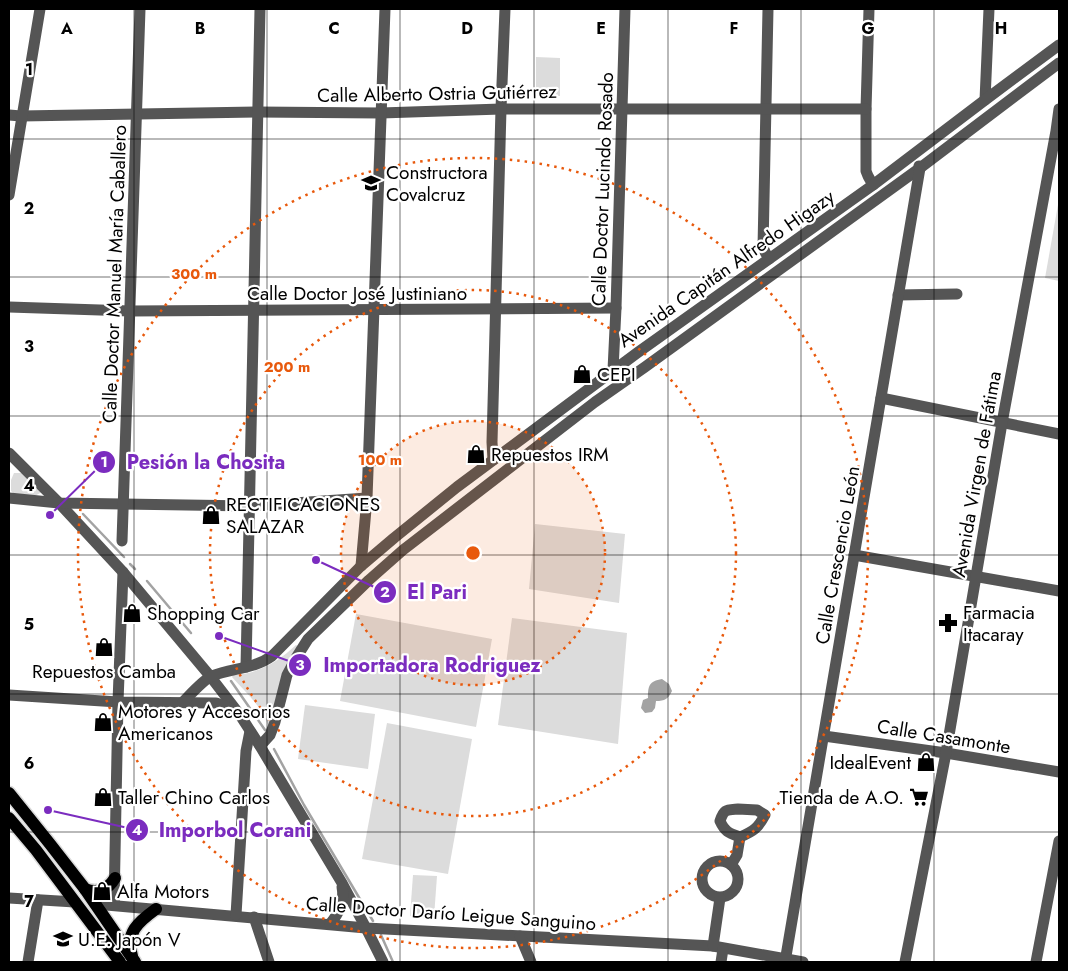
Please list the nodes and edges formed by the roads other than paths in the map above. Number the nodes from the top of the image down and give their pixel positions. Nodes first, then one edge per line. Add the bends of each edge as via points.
1 (40, 9) edge
2 (140, 9) edge
3 (260, 9) edge
4 (385, 9) edge
5 (504, 9) edge
6 (625, 9) edge
7 (768, 9) edge
8 (869, 9) edge
9 (988, 9) edge
10 (1059, 45) edge
11 (1059, 63) edge
12 (985, 100) junction
13 (622, 108) junction
14 (501, 109) junction
15 (765, 109) junction
16 (866, 109) junction
17 (1059, 109) edge
18 (257, 112) junction
19 (381, 113) junction
20 (137, 114) junction
21 (9, 115) edge
22 (21, 116) junction
23 (1058, 133) edge
24 (914, 155) junction
25 (920, 168) junction
26 (873, 185) junction
27 (9, 195) edge
28 (769, 259) junction
29 (957, 294) dead end
30 (898, 295) junction
31 (9, 307) edge
32 (616, 308) junction
33 (496, 309) junction
34 (374, 310) junction
35 (130, 311) junction
36 (254, 311) junction
37 (636, 353) junction
38 (645, 367) junction
39 (613, 370) junction
40 (881, 398) junction
41 (1002, 423) junction
42 (1059, 434) edge
43 (9, 453) edge
44 (493, 460) junction
45 (9, 498) edge
46 (367, 498) junction
47 (59, 503) junction
48 (124, 504) junction
49 (250, 506) junction
50 (122, 541) dead end
51 (854, 555) junction
52 (361, 566) junction
53 (123, 572) junction
54 (976, 576) junction
55 (1059, 591) edge
56 (246, 667) junction
57 (210, 676) junction
58 (9, 695) edge
59 (118, 702) junction
60 (182, 702) junction
61 (240, 715) junction
62 (250, 731) junction
63 (824, 736) junction
64 (260, 746) junction
65 (946, 753) junction
66 (1059, 772) edge
67 (9, 793) edge
68 (9, 818) edge
69 (740, 837) dead end
70 (1059, 840) edge
71 (731, 865) junction
72 (50, 870) junction
73 (115, 878) junction
74 (342, 883) junction
75 (85, 889) junction
76 (9, 898) edge
77 (720, 898) junction
78 (38, 900) junction
79 (74, 902) junction
80 (96, 904) junction
81 (114, 905) junction
82 (156, 909) junction
83 (236, 916) junction
84 (254, 917) junction
85 (330, 924) junction
86 (369, 928) junction
87 (520, 936) junction
88 (718, 948) junction
89 (131, 961) edge
90 (785, 961) edge
91 (28, 962) edge
92 (120, 962) edge
93 (269, 962) edge
94 (382, 962) edge
95 (531, 962) edge
96 (721, 962) edge
97 (803, 962) edge
98 (905, 962) edge
99 (1036, 962) edge

1 - 22 street
2 - 20 street, Calle Doctor Manuel María Caballero
3 - 18 street
4 - 19 street
5 - 14 street
6 - 13 street, Calle Doctor Lucindo Rosado
7 - 15 street
8 - 16 street
9 - 12 street
10 - 12 street, Avenida Capitán Alfredo Higazy
11 - 25 street, Avenida Capitán Alfredo Higazy
12 - 24 street, Avenida Capitán Alfredo Higazy
13 - 14 street, Calle Alberto Ostria Gutiérrez
13 - 15 street, Calle Alberto Ostria Gutiérrez
13 - 32 street, Calle Doctor Lucindo Rosado
14 - 19 street, Calle Alberto Ostria Gutiérrez
14 - 33 street
15 - 16 street, Calle Alberto Ostria Gutiérrez
15 - 28 street via 764,247
16 - 26 street via 866,171
17 - 23 street, Avenida Virgen de Fátima
18 - 19 street, Calle Alberto Ostria Gutiérrez
18 - 20 street, Calle Alberto Ostria Gutiérrez
18 - 36 street
19 - 34 street
20 - 22 street, Calle Alberto Ostria Gutiérrez
20 - 35 street, Calle Doctor Manuel María Caballero
21 - 22 street, Calle Alberto Ostria Gutiérrez
22 - 27 street
23 - 41 street, Avenida Virgen de Fátima
24 - 25 street
24 - 26 street, Avenida Capitán Alfredo Higazy
25 - 30 street, Calle Crescencio León
25 - 38 street, Avenida Capitán Alfredo Higazy
26 - 28 street, Avenida Capitán Alfredo Higazy
28 - 37 street, Avenida Capitán Alfredo Higazy
29 - 30 street
30 - 40 street, Calle Crescencio León
31 - 35 street, Calle Doctor José Justiniano
32 - 33 street, Calle Doctor José Justiniano
32 - 39 street, Calle Doctor Lucindo Rosado
33 - 34 street, Calle Doctor José Justiniano
33 - 44 street
34 - 36 street, Calle Doctor José Justiniano
34 - 46 street
35 - 36 street, Calle Doctor José Justiniano
35 - 48 street, Calle Doctor Manuel María Caballero
36 - 49 street
37 - 38 street
37 - 39 street, Avenida Capitán Alfredo Higazy
38 - 64 street, Avenida Capitán Alfredo Higazy via 403,550 308,639 287,675 276,722
39 - 44 street, Avenida Capitán Alfredo Higazy
40 - 41 street
40 - 51 street, Calle Crescencio León
41 - 42 street
41 - 54 street, Avenida Virgen de Fátima
43 - 47 street
44 - 52 street, Avenida Capitán Alfredo Higazy
45 - 47 street
46 - 49 street
46 - 52 street
47 - 48 street
47 - 53 street
48 - 49 street
48 - 50 street, Calle Doctor Manuel María Caballero
49 - 56 street
51 - 54 street
51 - 63 street, Calle Crescencio León
52 - 56 street, Avenida Capitán Alfredo Higazy via 272,656
53 - 57 street
53 - 59 street
54 - 55 street
54 - 65 street, Avenida Virgen de Fátima
56 - 57 street, Avenida Capitán Alfredo Higazy
57 - 60 street, Avenida Capitán Alfredo Higazy
57 - 61 street
58 - 59 street
59 - 60 street
59 - 73 street
60 - 61 street via 216,703
61 - 62 street
62 - 64 street
62 - 83 street
63 - 65 street, Calle Casamonte
63 - 90 street, Calle Crescencio León
64 - 74 street
65 - 66 street, Calle Casamonte
65 - 98 street, Avenida Virgen de Fátima
67 - 75 main road
68 - 72 main road
69 - 71 street via 737,855
70 - 99 street
71 - 77 street via 738,874 738,886 731,895
71 - 77 street via 714,862 704,870 704,888
72 - 79 main road
72 - 80 main road via 76,898
73 - 75 main road via 106,889
73 - 81 street
74 - 85 street via 340,909
74 - 86 street
75 - 80 main road
76 - 78 street
77 - 88 street
78 - 79 street
78 - 91 street
79 - 92 main road
80 - 81 street, Calle Doctor Darío Leigue Sanguino
80 - 89 main road
81 - 82 street, Calle Doctor Darío Leigue Sanguino
82 - 83 street, Calle Doctor Darío Leigue Sanguino
82 - 89 main road via 135,927 130,943
83 - 84 street, Calle Doctor Darío Leigue Sanguino
84 - 85 street, Calle Doctor Darío Leigue Sanguino
84 - 93 street
85 - 86 street, Calle Doctor Darío Leigue Sanguino
86 - 87 street, Calle Doctor Darío Leigue Sanguino
86 - 94 street
87 - 88 street, Calle Doctor Darío Leigue Sanguino
87 - 95 street
88 - 90 street, Calle Doctor Darío Leigue Sanguino
88 - 96 street
90 - 97 street, Calle Doctor Darío Leigue Sanguino

